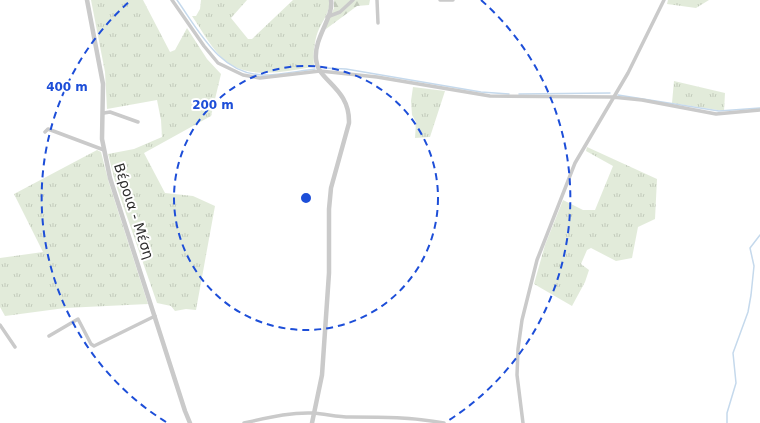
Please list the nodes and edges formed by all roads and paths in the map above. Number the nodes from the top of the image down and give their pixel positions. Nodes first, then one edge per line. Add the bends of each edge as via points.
1 (87, 0) edge
2 (172, 0) edge
3 (331, 0) edge
4 (353, 0) edge
5 (377, 0) edge
6 (440, 0) edge
7 (453, 0) edge
8 (664, 0) edge
9 (327, 17) junction
10 (378, 23) dead end
11 (320, 71) junction
12 (612, 97) junction
13 (760, 110) edge
14 (104, 113) junction
15 (138, 122) dead end
16 (45, 132) dead end
17 (104, 150) junction
18 (154, 316) junction
19 (0, 325) edge
20 (49, 336) dead end
21 (15, 347) dead end
22 (313, 413) junction
23 (190, 423) edge
24 (244, 423) edge
25 (312, 423) edge
26 (444, 423) edge
27 (522, 423) edge

1 - 14 street, Βέροια - Μέση via 103,84
2 - 11 street via 218,63 229,69 260,78
3 - 9 street via 332,6
4 - 9 street via 340,12
5 - 10 street
6 - 7 street
8 - 12 street
9 - 11 street via 316,49
11 - 12 street via 377,77 490,96
11 - 22 street via 343,97 350,112 350,123 329,199 328,290 321,386
12 - 13 street via 716,114
12 - 27 street via 575,164 546,234 532,278 518,349 517,375
14 - 15 street via 110,112
14 - 17 street, Βέροια - Μέση
16 - 17 street via 57,132
17 - 18 street, Βέροια - Μέση via 110,178
18 - 20 street via 94,346 78,319
18 - 23 street, Βέροια - Μέση
19 - 21 street
22 - 24 street via 282,415
22 - 25 street
22 - 26 street via 348,417 416,417

